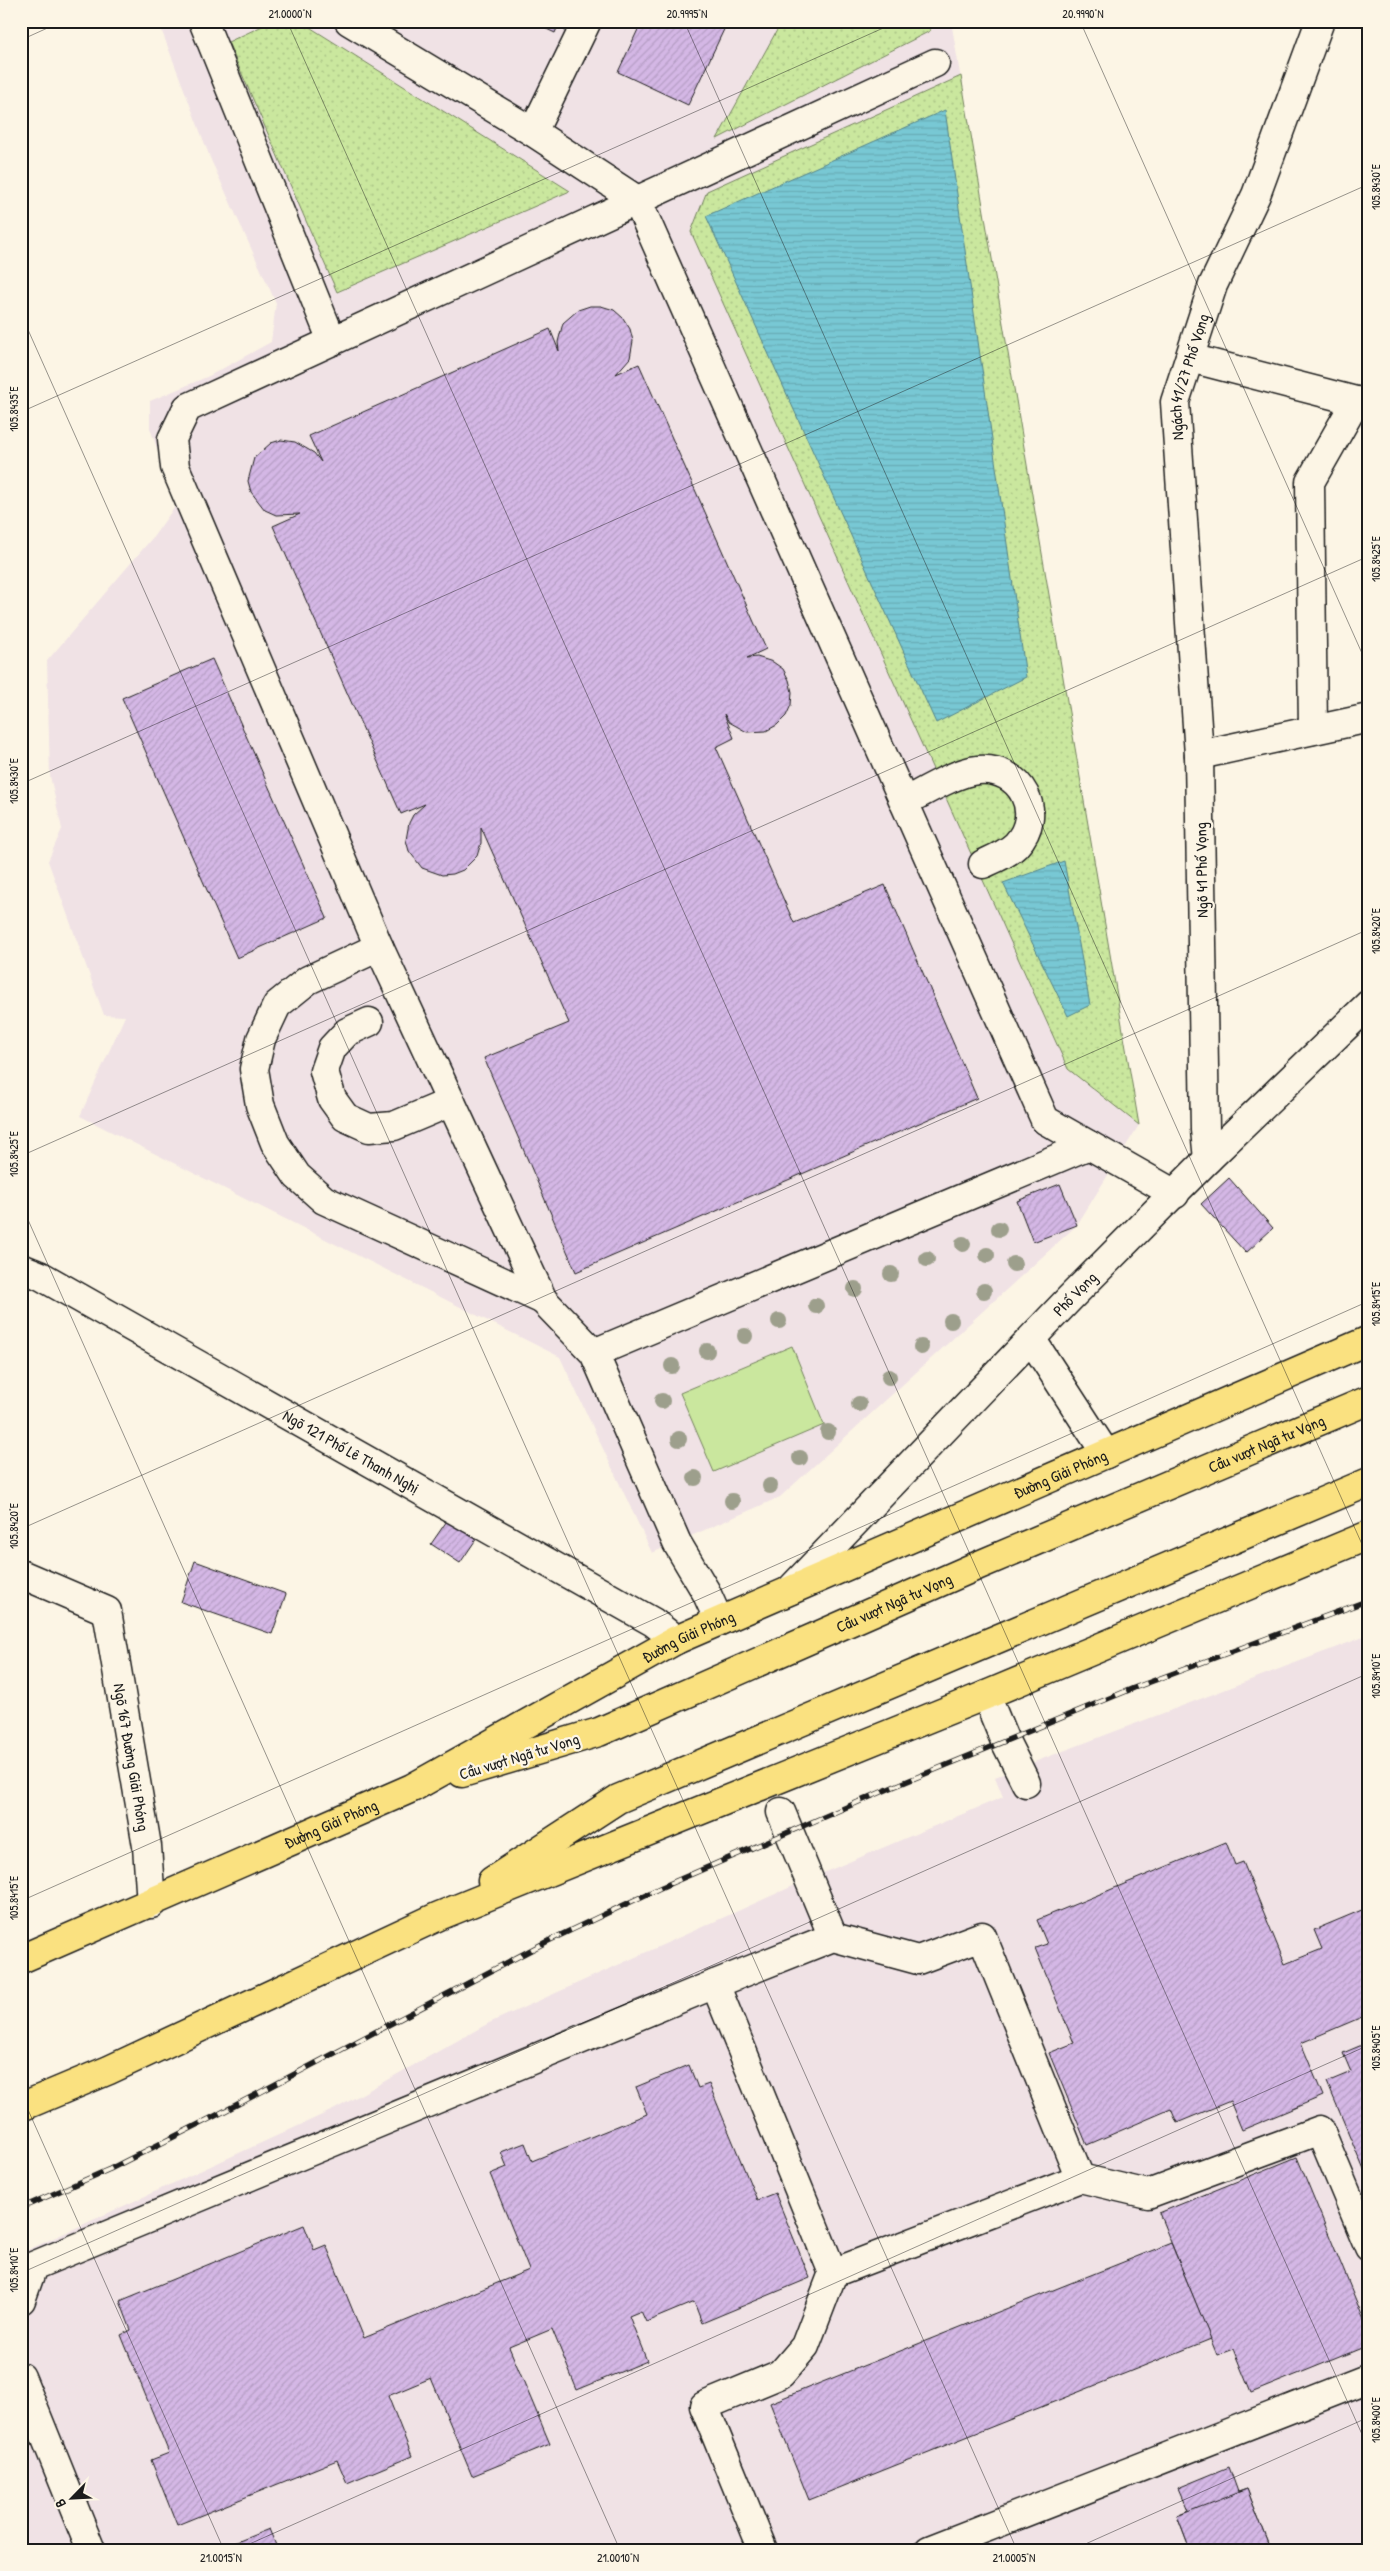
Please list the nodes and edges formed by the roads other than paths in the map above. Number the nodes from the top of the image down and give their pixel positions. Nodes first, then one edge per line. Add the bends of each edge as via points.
1 (203, 21) edge
2 (349, 21) edge
3 (587, 21) edge
4 (1320, 21) edge
5 (935, 63) dead end
6 (533, 132) junction
7 (637, 200) junction
8 (332, 341) junction
9 (1190, 358) junction
10 (1362, 402) edge
11 (1369, 718) edge
12 (1313, 730) junction
13 (1199, 755) junction
14 (904, 802) junction
15 (983, 864) dead end
16 (379, 947) junction
17 (1369, 1004) edge
18 (369, 1022) dead end
19 (451, 1102) junction
20 (1089, 1145) junction
21 (1208, 1159) junction
22 (1175, 1194) junction
23 (21, 1268) edge
24 (543, 1300) junction
25 (1032, 1340) junction
26 (1369, 1340) edge
27 (594, 1353) junction
28 (1369, 1400) edge
29 (1106, 1454) junction
30 (1369, 1482) edge
31 (1369, 1535) edge
32 (21, 1574) edge
33 (790, 1590) junction
34 (719, 1621) junction
35 (676, 1640) junction
36 (986, 1695) junction
37 (1026, 1783) dead end
38 (412, 1788) junction
39 (781, 1812) dead end
40 (151, 1904) junction
41 (439, 1916) junction
42 (834, 1937) junction
43 (21, 1959) edge
44 (715, 1984) junction
45 (21, 2107) edge
46 (1080, 2178) junction
47 (1369, 2247) edge
48 (833, 2272) junction
49 (21, 2300) edge
50 (21, 2377) edge
51 (1369, 2378) edge
52 (90, 2550) edge
53 (763, 2550) edge
54 (929, 2550) edge

1 - 8 street
2 - 6 street
3 - 6 street
4 - 9 street, Ngách 41/27 Phố Vọng via 1256,195 1213,285
5 - 7 street
6 - 7 street
7 - 8 street
7 - 14 street
8 - 16 street via 187,408 172,438 175,467
9 - 10 street
9 - 13 street, Ngách 41/27 Phố Vọng via 1174,402
10 - 12 street via 1310,482
11 - 12 street
12 - 13 street
13 - 21 street, Ngõ 41 Phố Vọng
14 - 15 street via 969,772 1000,771 1011,777 1026,796 1029,809 1027,826 1018,844 1010,851
14 - 20 street via 1044,1120
16 - 19 street
16 - 24 street via 308,980 277,1005 261,1039 254,1069 260,1105 275,1143 298,1176 324,1200
17 - 21 street, Phố Vọng
18 - 19 street via 347,1032 332,1048 324,1071 332,1099 345,1116 370,1128 394,1126
19 - 24 street
20 - 22 street
20 - 27 street
21 - 22 street, Phố Vọng
22 - 25 street, Phố Vọng
23 - 35 street, Ngõ 121 Phố Lê Thanh Nghị via 653,1622
24 - 27 street
25 - 29 street
25 - 33 street, Phố Vọng
26 - 29 main road, Đường Giải Phóng
27 - 34 street via 677,1542
28 - 38 main road, Cầu vượt Ngã tư Vọng via 980,1565 599,1732
29 - 33 main road, Đường Giải Phóng
30 - 41 main road via 618,1799
31 - 36 main road
32 - 40 street, Ngõ 167 Đường Giải Phóng via 107,1611 147,1846
33 - 34 main road, Đường Giải Phóng
34 - 35 main road, Đường Giải Phóng
35 - 38 main road, Đường Giải Phóng
36 - 37 street
36 - 41 main road
38 - 40 main road, Đường Giải Phóng
39 - 42 street
40 - 43 main road, Đường Giải Phóng
41 - 45 main road via 109,2070
42 - 44 street
42 - 46 street via 918,1960 982,1936
44 - 48 street
44 - 49 street via 33,2266
46 - 47 street via 1148,2194 1320,2130
46 - 48 street
48 - 53 street via 805,2346 782,2374 704,2406
50 - 52 street
51 - 54 street

